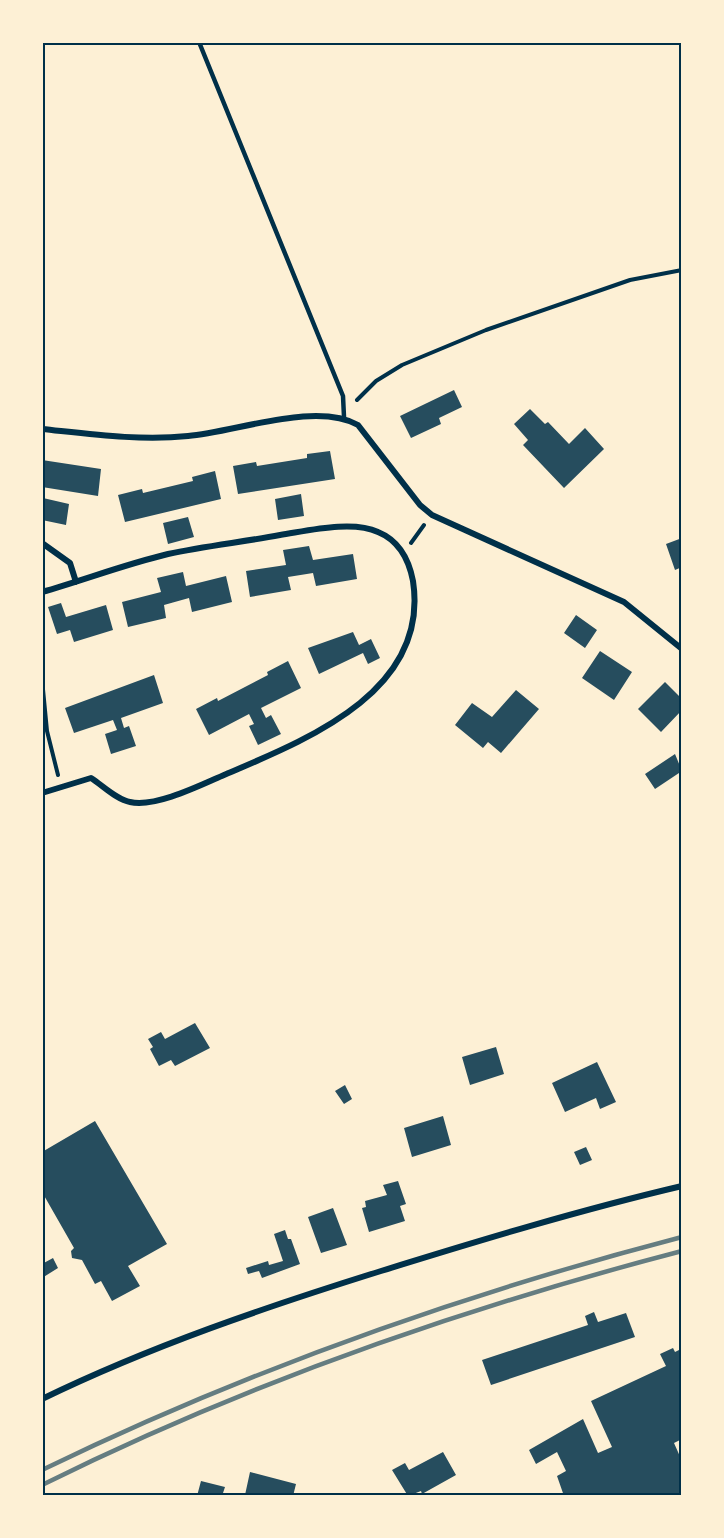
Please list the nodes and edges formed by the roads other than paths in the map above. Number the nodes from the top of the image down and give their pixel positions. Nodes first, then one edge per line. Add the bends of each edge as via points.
1 (199, 42) edge
2 (344, 417) junction
3 (42, 429) edge
4 (42, 543) edge
5 (76, 582) junction
6 (42, 592) edge
7 (682, 649) edge
8 (42, 793) edge
9 (682, 1186) edge
10 (42, 1399) edge

1 - 2 lane via 343,396
2 - 3 street via 317,415 188,436 129,437
2 - 7 street via 358,425 432,515 624,602
4 - 5 street via 70,563
5 - 6 street
5 - 8 street via 167,554 335,526 378,531 398,545 410,562 415,599 411,632 404,650 383,682 339,721 279,752 171,798 129,802 92,778
9 - 10 street via 533,1223 321,1290 142,1354

